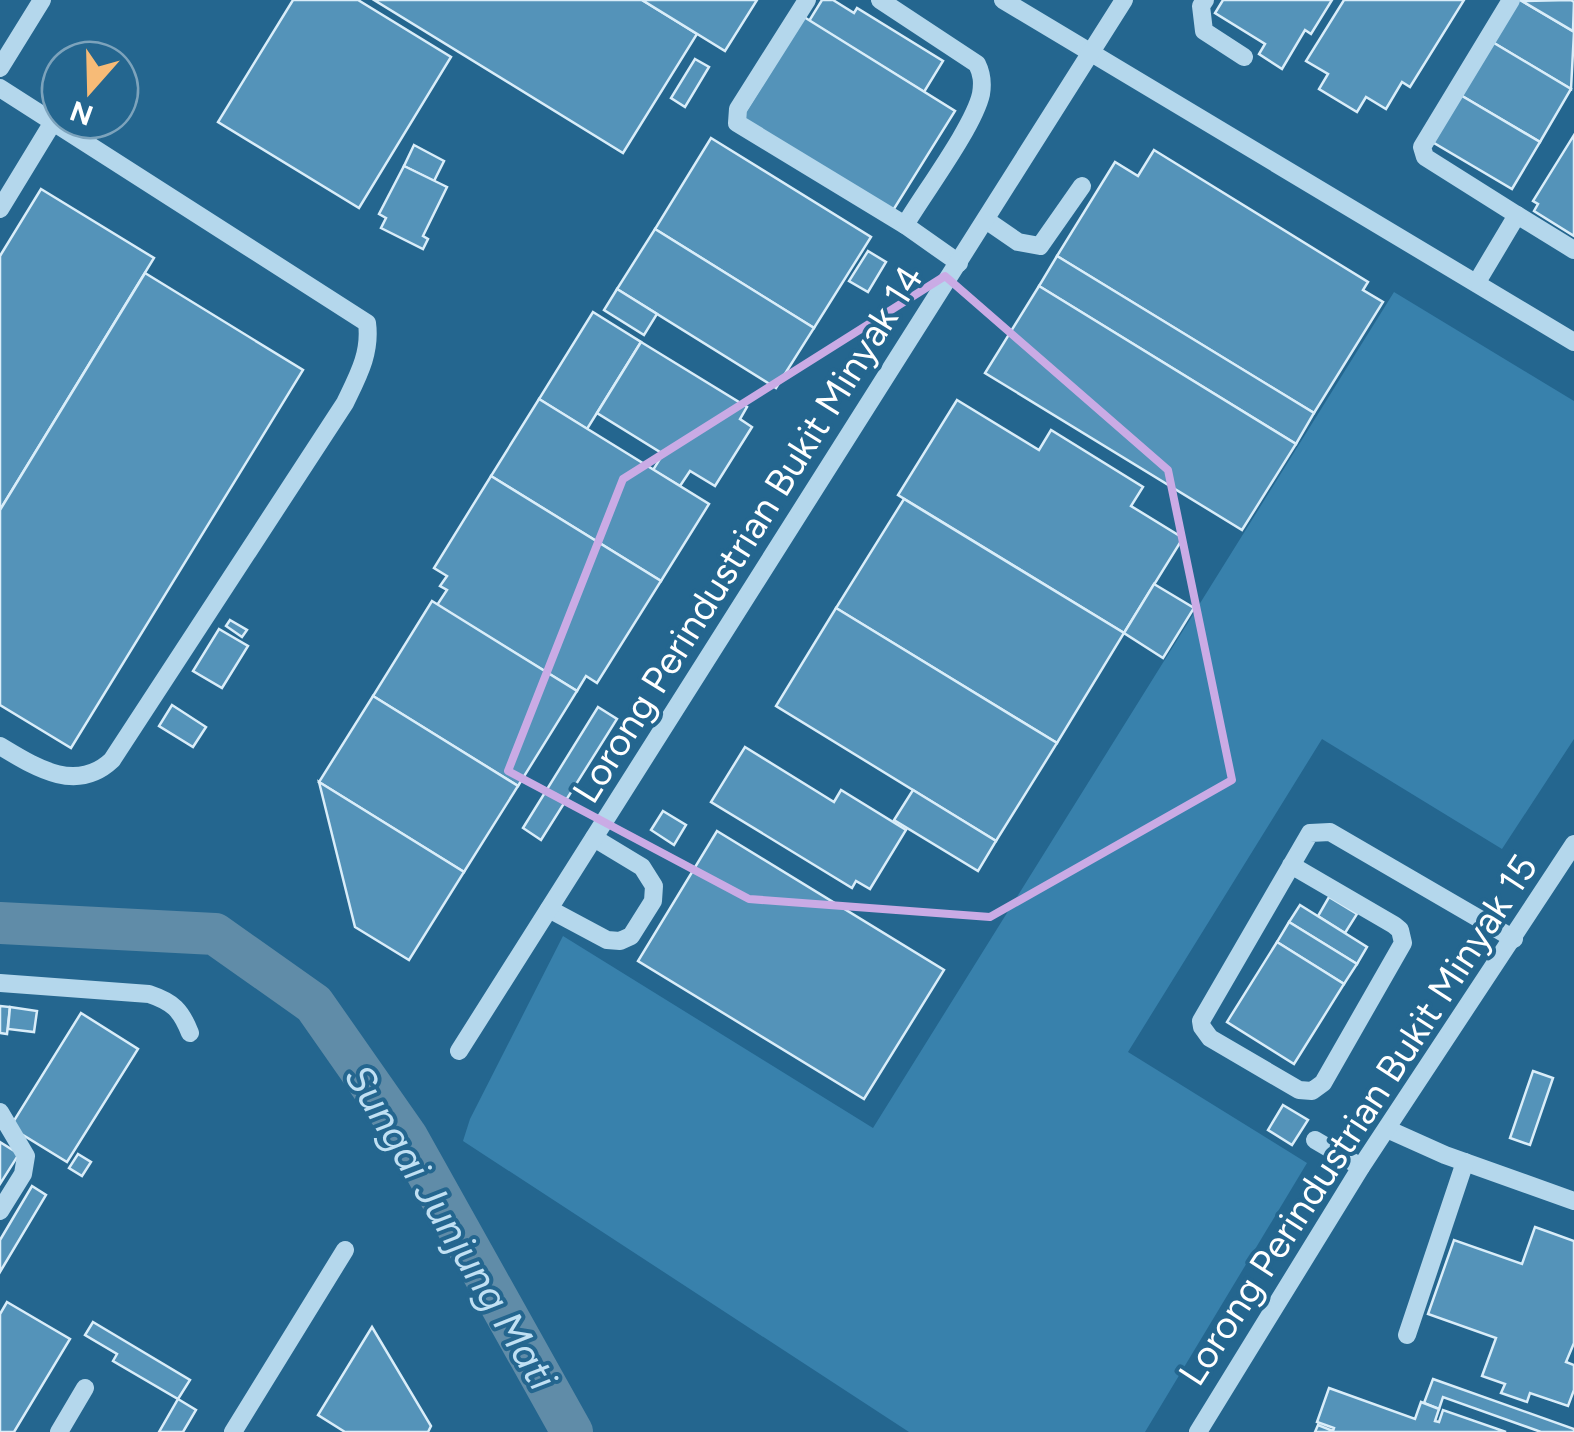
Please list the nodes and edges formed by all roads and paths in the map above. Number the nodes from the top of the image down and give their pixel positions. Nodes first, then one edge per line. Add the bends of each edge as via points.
1 (42, 0) edge
2 (807, 0) edge
3 (880, 0) edge
4 (1003, 0) edge
5 (1124, 0) edge
6 (1205, 0) edge
7 (1511, 0) edge
8 (1092, 53) junction
9 (1244, 57) dead end
10 (0, 68) edge
11 (0, 88) edge
12 (40, 114) edge
13 (42, 140) edge
14 (81, 140) edge
15 (1082, 186) dead end
16 (0, 209) edge
17 (1518, 215) junction
18 (986, 220) junction
19 (905, 225) junction
20 (1574, 250) edge
21 (958, 262) junction
22 (1477, 282) junction
23 (1574, 342) edge
24 (0, 746) edge
25 (594, 838) junction
26 (1574, 844) edge
27 (1290, 865) junction
28 (1567, 870) edge
29 (549, 910) junction
30 (1514, 939) junction
31 (0, 983) edge
32 (190, 1033) dead end
33 (459, 1051) dead end
34 (0, 1112) edge
35 (1387, 1129) junction
36 (1316, 1140) dead end
37 (1465, 1162) junction
38 (1362, 1168) junction
39 (1574, 1201) edge
40 (0, 1211) edge
41 (346, 1250) dead end
42 (1407, 1335) dead end
43 (85, 1388) dead end
44 (60, 1432) edge
45 (233, 1432) edge
46 (1198, 1432) edge

1 - 10 street
2 - 19 street via 738,109 737,124
3 - 19 street via 982,74 974,114
4 - 8 street
5 - 8 street, Lorong Perindustrian Bukit Minyak 14
6 - 9 street via 1204,31
7 - 17 street via 1422,148 1424,158
8 - 18 street, Lorong Perindustrian Bukit Minyak 14
8 - 22 street
11 - 12 street
13 - 16 street
14 - 24 street via 367,323 370,340 345,403 112,760 100,772 61,776
15 - 18 street via 1040,246 1018,242
17 - 20 street
17 - 22 street
18 - 21 street, Lorong Perindustrian Bukit Minyak 14
19 - 21 street
21 - 25 street, Lorong Perindustrian Bukit Minyak 14
22 - 23 street
25 - 29 street, Lorong Perindustrian Bukit Minyak 14
25 - 29 street via 642,867 654,886 653,901 631,936 620,941
26 - 28 street, Lorong Perindustrian Bukit Minyak 15
27 - 27 street via 1202,1027 1299,1090 1312,1091 1323,1083 1401,950 1402,936 1394,925
27 - 30 street via 1310,834 1330,832
28 - 30 street, Lorong Perindustrian Bukit Minyak 15
29 - 33 street, Lorong Perindustrian Bukit Minyak 14
30 - 35 street, Lorong Perindustrian Bukit Minyak 15
31 - 32 street via 149,994 182,1011
34 - 40 street via 26,1156
35 - 37 street
35 - 38 street, Lorong Perindustrian Bukit Minyak 15
36 - 38 street
37 - 39 street
37 - 42 street
38 - 46 street, Lorong Perindustrian Bukit Minyak 15
41 - 45 street
43 - 44 street

